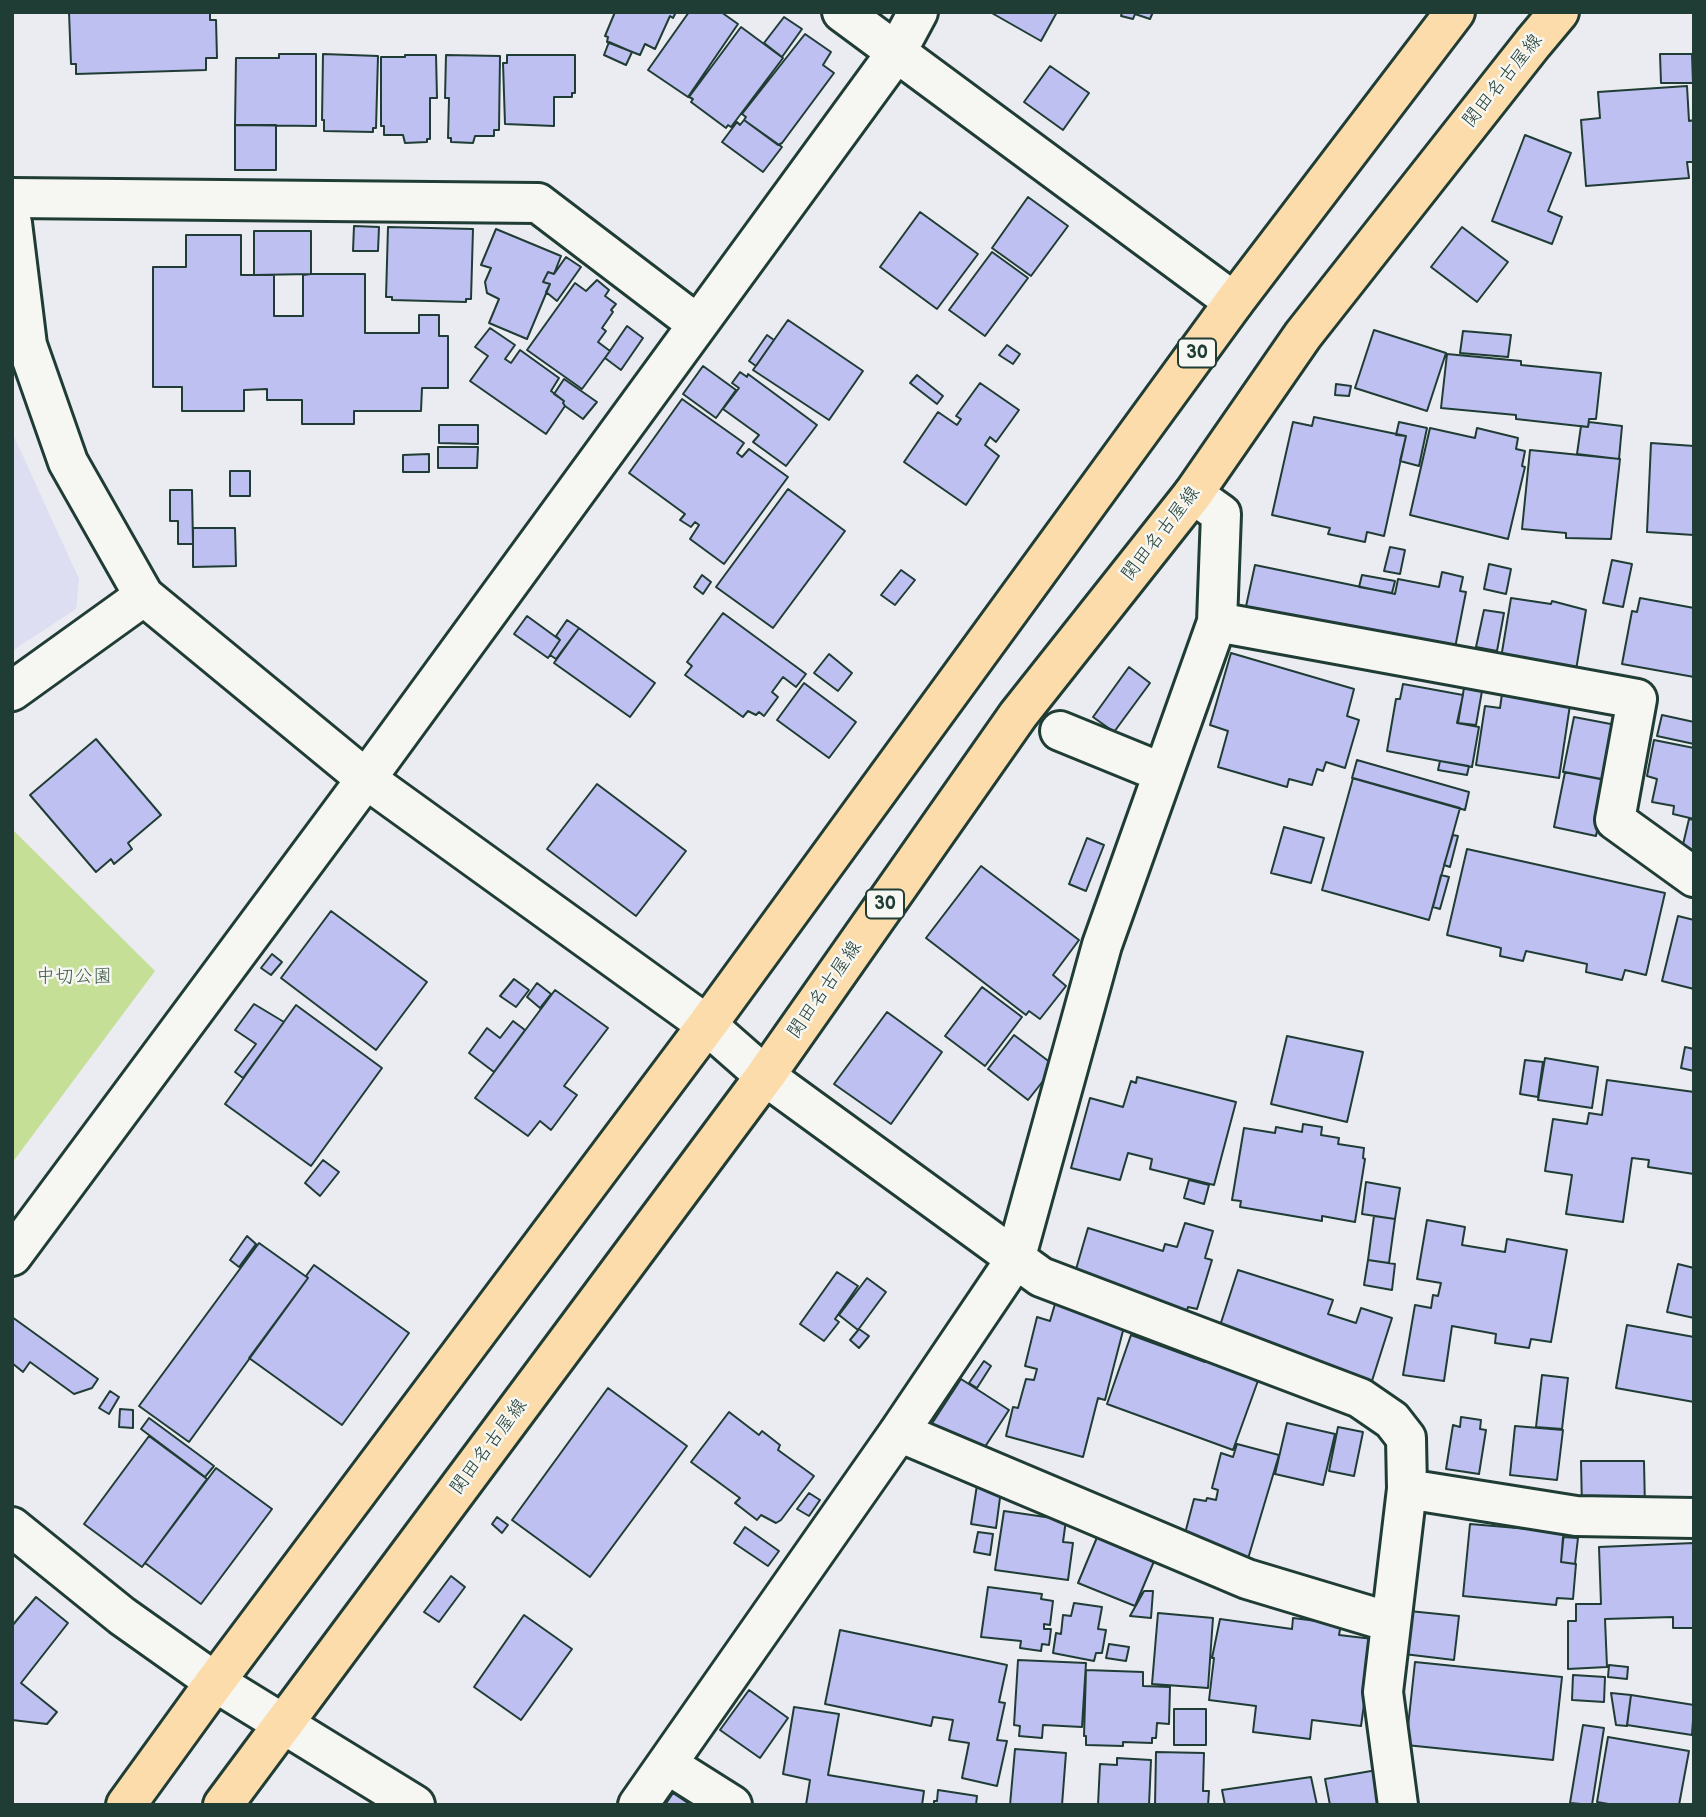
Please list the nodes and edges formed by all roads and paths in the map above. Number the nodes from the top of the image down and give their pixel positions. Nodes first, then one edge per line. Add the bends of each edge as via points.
1 (842, 12) edge
2 (918, 12) edge
3 (1455, 12) edge
4 (1559, 12) edge
5 (896, 53) junction
6 (12, 198) edge
7 (12, 222) edge
8 (1234, 302) junction
9 (697, 324) junction
10 (1193, 494) junction
11 (144, 596) junction
12 (1217, 622) junction
13 (12, 691) edge
14 (1060, 731) dead end
15 (1163, 773) junction
16 (366, 779) junction
17 (1694, 877) edge
18 (707, 1025) junction
19 (765, 1076) junction
20 (12, 1256) edge
21 (1015, 1259) junction
22 (899, 1432) junction
23 (1407, 1489) junction
24 (1694, 1518) edge
25 (12, 1527) edge
26 (1390, 1622) junction
27 (215, 1682) junction
28 (284, 1724) junction
29 (667, 1764) junction
30 (126, 1805) edge
31 (223, 1805) edge
32 (415, 1805) edge
33 (638, 1805) edge
34 (732, 1805) edge
35 (1398, 1805) edge

1 - 5 street
2 - 5 street
3 - 8 main road, 30
4 - 10 main road, 関田名古屋線 / 30 via 1303,335
5 - 8 street
5 - 9 street
6 - 9 street via 538,203
7 - 11 street via 27,345 68,462
8 - 18 main road, 30
9 - 16 street
10 - 12 street via 1221,514
10 - 19 main road, 関田名古屋線 / 30 via 1017,715
11 - 13 street
11 - 16 street
12 - 15 street
12 - 17 street via 1637,699 1615,820
14 - 15 street
15 - 21 street via 1102,945
16 - 18 street
16 - 20 street
18 - 19 street
18 - 27 main road, 30
19 - 21 street
19 - 28 main road, 関田名古屋線 / 30
21 - 22 street
21 - 23 street via 1041,1277 1360,1398 1392,1420 1406,1438
22 - 26 street via 1247,1579
22 - 29 street
23 - 24 street via 1576,1516
23 - 26 street
25 - 27 street via 122,1616
26 - 35 street via 1383,1692
27 - 28 street
27 - 30 main road, 30
28 - 31 main road, 関田名古屋線 / 30
28 - 32 street
29 - 33 street
29 - 34 street

